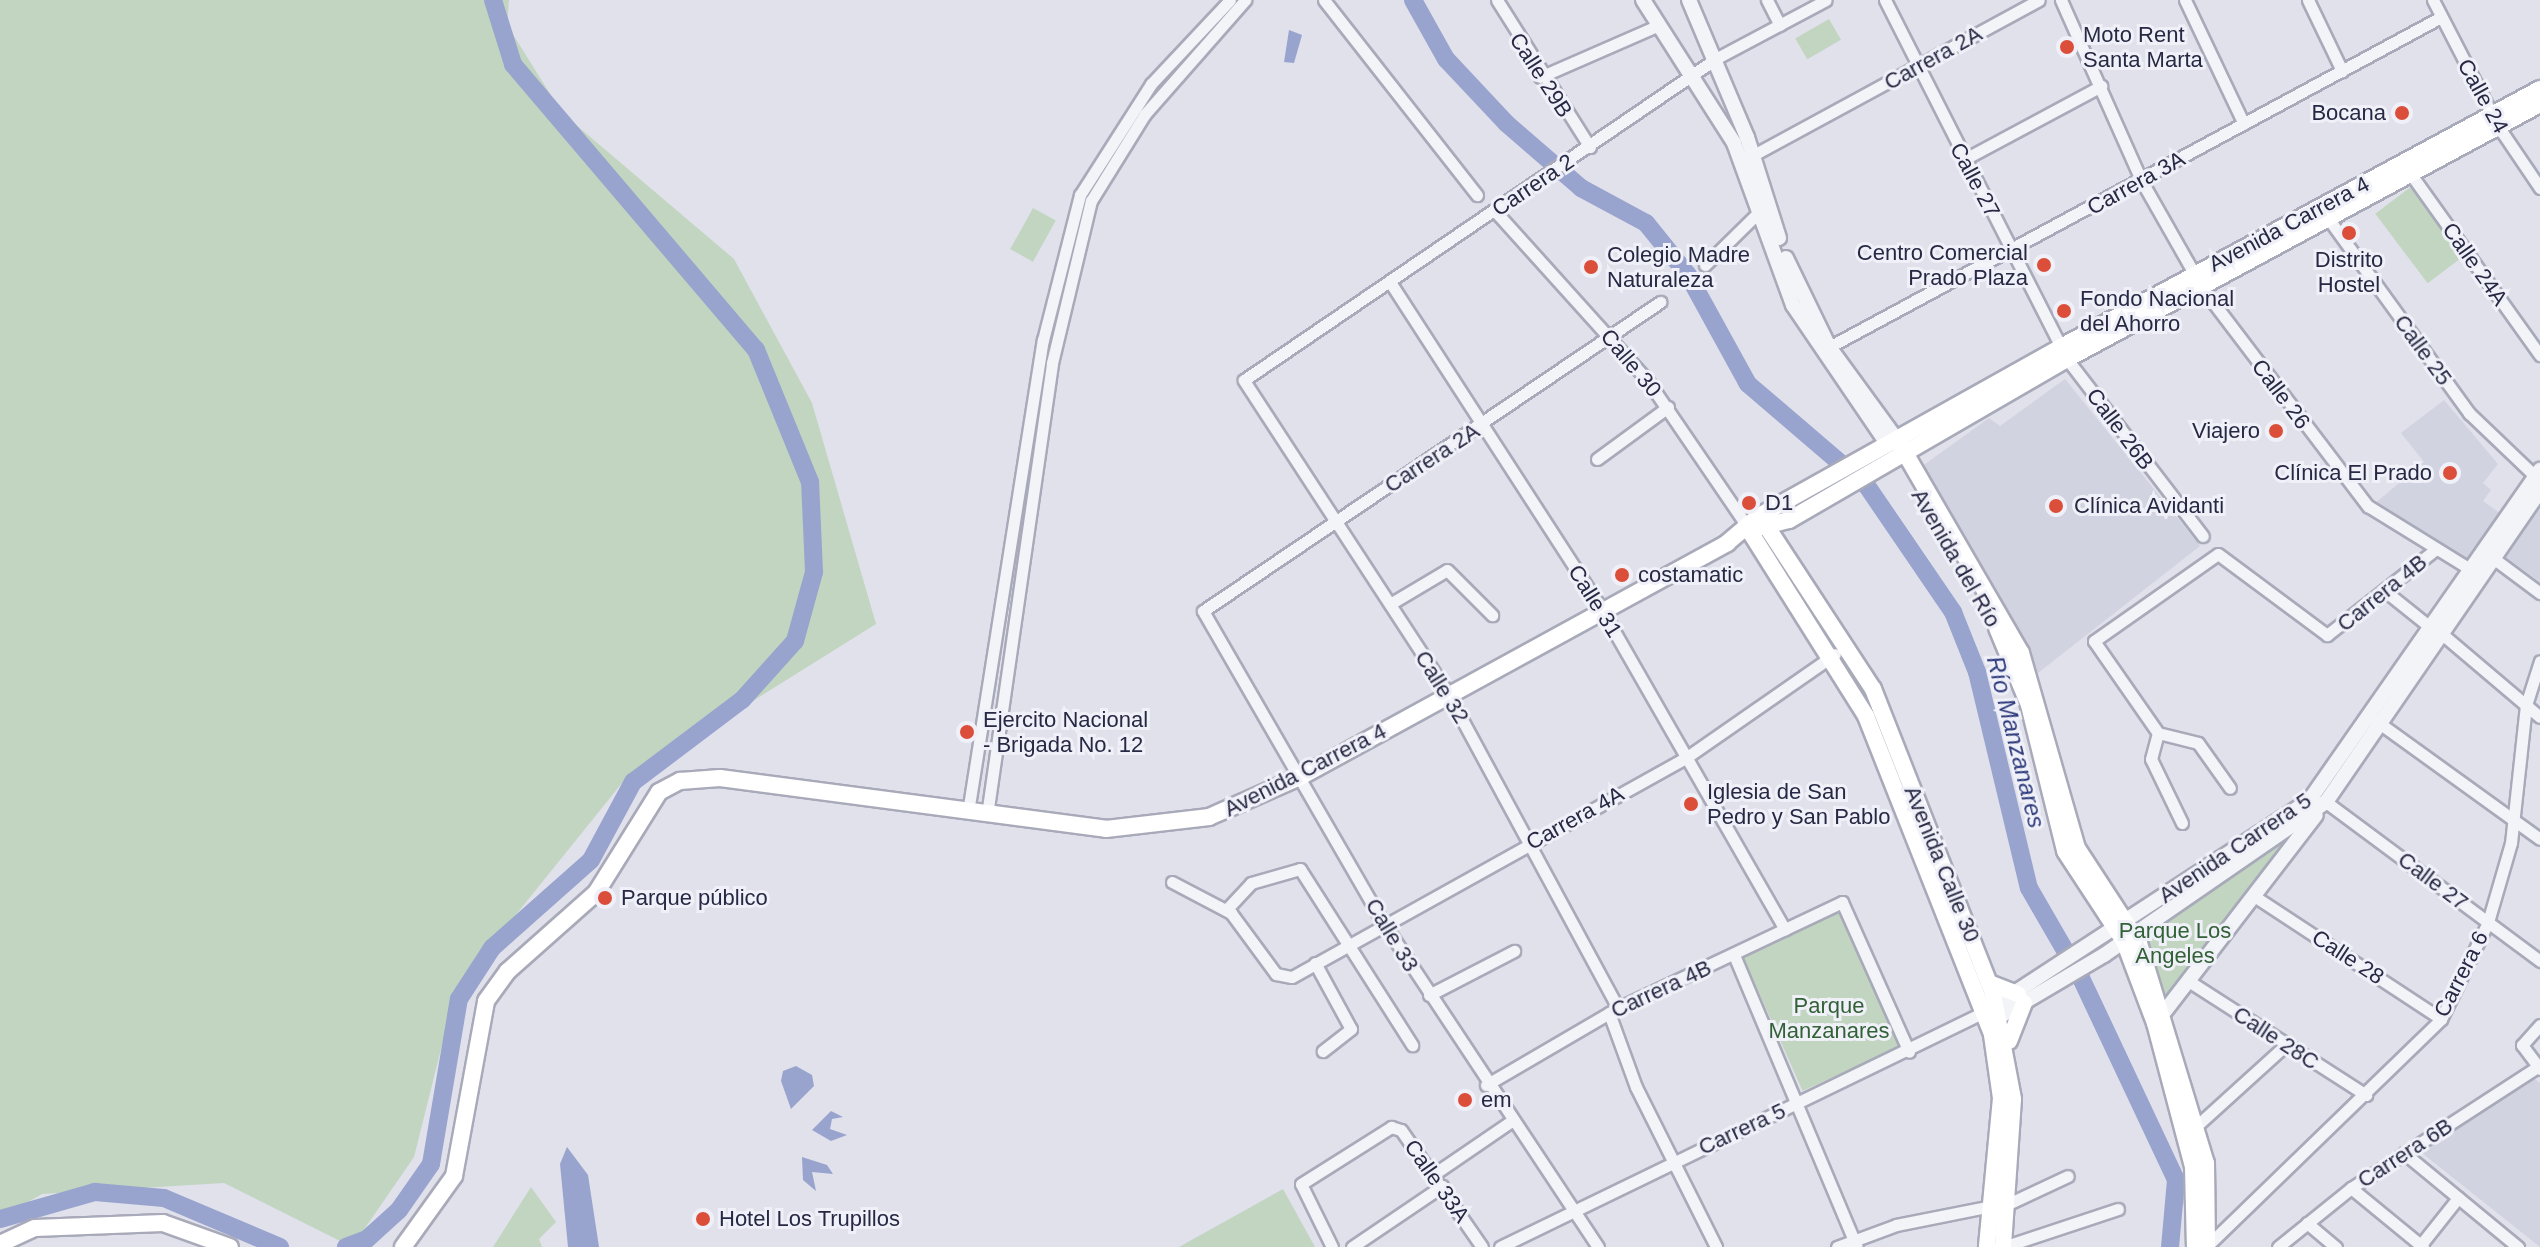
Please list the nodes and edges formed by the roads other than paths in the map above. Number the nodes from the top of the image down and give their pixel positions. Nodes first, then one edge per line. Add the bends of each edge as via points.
1 (1230, 0) edge
2 (1245, 0) edge
3 (1324, 0) edge
4 (1497, 0) edge
5 (1643, 0) edge
6 (1689, 0) edge
7 (1767, 0) edge
8 (1826, 0) edge
9 (1885, 0) edge
10 (2039, 0) edge
11 (2061, 0) edge
12 (2185, 0) edge
13 (2308, 0) edge
14 (2433, 0) edge
15 (2441, 17) junction
16 (1659, 25) junction
17 (1780, 25) junction
18 (1717, 58) junction
19 (1919, 66) junction
20 (2342, 71) junction
21 (1696, 76) junction
22 (1540, 77) junction
23 (2101, 86) junction
24 (2540, 89) edge
25 (2540, 104) edge
26 (2495, 120) junction
27 (2244, 124) junction
28 (1590, 147) junction
29 (1748, 158) junction
30 (1963, 160) junction
31 (1102, 167) junction
32 (2410, 173) junction
33 (2141, 180) junction
34 (2540, 188) edge
35 (1477, 195) dead end
36 (1495, 211) junction
37 (1760, 211) junction
38 (2324, 213) junction
39 (2012, 251) junction
40 (1705, 265) dead end
41 (2200, 281) junction
42 (1390, 282) junction
43 (1660, 302) dead end
44 (1611, 338) junction
45 (1829, 347) junction
46 (2064, 353) junction
47 (2540, 355) edge
48 (1244, 380) joint
49 (1668, 407) junction
50 (1481, 425) junction
51 (1892, 442) junction
52 (1902, 457) junction
53 (1597, 459) dead end
54 (2539, 480) edge
55 (1336, 520) junction
56 (1789, 520) junction
57 (1754, 523) junction
58 (1769, 530) junction
59 (2203, 536) dead end
60 (2436, 549) junction
61 (1786, 553) junction
62 (2493, 558) junction
63 (2470, 569) junction
64 (2385, 591) junction
65 (2540, 593) edge
66 (1390, 604) junction
67 (1602, 610) junction
68 (1203, 611) joint
69 (1492, 615) dead end
70 (2436, 630) junction
71 (1848, 644) junction
72 (1834, 655) junction
73 (2540, 661) edge
74 (1449, 695) junction
75 (2526, 705) junction
76 (2540, 717) edge
77 (2374, 720) junction
78 (2158, 733) junction
79 (1687, 757) junction
80 (1302, 776) junction
81 (2230, 788) dead end
82 (2326, 802) junction
83 (968, 812) junction
84 (987, 815) junction
85 (2516, 819) junction
86 (2182, 823) dead end
87 (2540, 839) edge
88 (1534, 841) junction
89 (1172, 882) dead end
90 (2254, 896) junction
91 (1226, 910) junction
92 (1382, 921) junction
93 (2488, 922) junction
94 (1785, 929) junction
95 (2126, 931) junction
96 (1349, 942) junction
97 (1514, 951) dead end
98 (1734, 955) junction
99 (2540, 961) edge
100 (1315, 963) junction
101 (2187, 980) junction
102 (1989, 983) junction
103 (1429, 995) junction
104 (2021, 998) junction
105 (1613, 1010) junction
106 (2165, 1011) junction
107 (1993, 1014) junction
108 (2441, 1019) junction
109 (2540, 1025) edge
110 (2008, 1043) junction
111 (2287, 1044) junction
112 (1412, 1045) dead end
113 (1323, 1051) dead end
114 (1909, 1052) junction
115 (2538, 1068) edge
116 (1486, 1085) junction
117 (2366, 1095) junction
118 (1797, 1103) junction
119 (1510, 1122) junction
120 (2190, 1131) junction
121 (2404, 1153) junction
122 (1674, 1161) junction
123 (1434, 1174) junction
124 (2068, 1176) dead end
125 (1442, 1186) junction
126 (2351, 1188) junction
127 (2458, 1198) junction
128 (1999, 1206) junction
129 (2118, 1209) dead end
130 (1572, 1212) junction
131 (2307, 1223) junction
132 (0, 1244) edge
133 (1856, 1244) edge
134 (2421, 1246) edge
135 (230, 1247) edge
136 (403, 1247) edge
137 (1332, 1247) edge
138 (1352, 1247) edge
139 (1482, 1247) edge
140 (1500, 1247) edge
141 (1598, 1247) edge
142 (1716, 1247) edge
143 (1837, 1247) edge
144 (1987, 1247) edge
145 (2003, 1247) edge
146 (2203, 1247) edge
147 (2278, 1247) edge
148 (2336, 1247) edge
149 (2518, 1247) edge

1 - 31 street via 1151,84
2 - 31 street
3 - 35 street
4 - 22 street, Calle 29B
5 - 16 street, Avenida del Río
6 - 18 street, Avenida del Río
7 - 17 street
8 - 17 street, Carrera 2
9 - 19 street, Calle 27
10 - 19 street, Carrera 2A
11 - 23 street, Calle 26
12 - 27 street
13 - 20 street
14 - 15 street, Calle 24
15 - 20 street, Carrera 3A
15 - 26 street, Calle 24
16 - 21 street, Avenida del Río
16 - 22 street
17 - 18 street, Carrera 2
18 - 21 street, Carrera 2
18 - 29 street, Avenida del Río
19 - 29 street, Carrera 2A
19 - 30 street, Calle 27
20 - 27 street, Carrera 3A
21 - 28 street, Carrera 2
21 - 29 street, Avenida del Río
22 - 28 street, Calle 29B
23 - 30 street
23 - 33 street, Calle 26
24 - 26 main road, Avenida Carrera 4
25 - 26 main road, Avenida Carrera 4
26 - 32 main road, Avenida Carrera 4
26 - 34 street, Calle 24
26 - 38 main road, Avenida Carrera 4
27 - 33 street, Carrera 3A
28 - 36 street, Carrera 2
29 - 37 street, Avenida del Río
29 - 45 street, Avenida del Río via 1784,253
30 - 39 street, Calle 27
31 - 83 street via 1080,195 1043,340
31 - 84 street via 1070,273 1052,363
32 - 38 main road, Avenida Carrera 4
32 - 47 street, Calle 24A
33 - 39 street, Carrera 3A
33 - 41 street, Calle 26
36 - 42 street, Carrera 2
36 - 44 street, Calle 30
37 - 40 street
37 - 51 street, Avenida del Río via 1793,305
38 - 41 main road, Avenida Carrera 4
38 - 54 street, Calle 25 via 2469,413
39 - 45 street, Carrera 3A
39 - 46 street, Calle 27
41 - 46 main road, Avenida Carrera 4
41 - 60 street, Calle 26 via 2368,506
42 - 48 street, Carrera 2
42 - 50 street, Calle 31
43 - 44 street, Carrera 2A
44 - 49 street, Calle 30
44 - 50 street, Carrera 2A
45 - 51 street, Avenida del Río
46 - 51 main road, Avenida Carrera 4
46 - 52 main road, Avenida Carrera 4
46 - 59 street, Calle 26B
48 - 55 street, Calle 32
49 - 53 street
49 - 57 street, Calle 30
50 - 55 street, Carrera 2A
50 - 67 street, Calle 31
51 - 52 main road, Avenida del Río
51 - 57 main road, Avenida Carrera 4
52 - 56 main road, Avenida Carrera 4
52 - 95 main road, Avenida del Río via 2011,657 2065,851
54 - 62 street, Avenida Carrera 5
54 - 63 street, Avenida Carrera 5
55 - 66 street, Calle 32
55 - 68 street, Carrera 2A
56 - 58 main road, Avenida Carrera 4
56 - 61 main road
57 - 58 main road, Avenida Carrera 4
57 - 67 main road, Avenida Carrera 4
57 - 72 main road, Avenida Calle 30
58 - 61 main road, Avenida Calle 30
60 - 63 street, Calle 26
60 - 64 street, Carrera 4B
61 - 71 main road, Avenida Calle 30
62 - 65 street
62 - 70 street, Avenida Carrera 5
63 - 70 street, Avenida Carrera 5
64 - 70 street
64 - 78 street, Carrera 4B via 2327,635 2218,554 2094,641
66 - 69 street via 1447,570
66 - 74 street, Calle 32
67 - 74 main road, Avenida Carrera 4
67 - 79 street, Calle 31
68 - 80 street, Calle 33
70 - 75 street
70 - 77 street, Avenida Carrera 5
71 - 72 street, Carrera 4A
71 - 102 main road, Avenida Calle 30
72 - 79 street, Carrera 4A
72 - 107 main road, Avenida Calle 30 via 1866,716
73 - 75 street, Carrera 6
74 - 80 main road, Avenida Carrera 4
74 - 88 street, Calle 32
75 - 76 street
75 - 85 street, Carrera 6
77 - 82 street, Avenida Carrera 5
77 - 85 street
77 - 95 street, Avenida Carrera 5 via 2309,801
78 - 81 street via 2198,743
78 - 86 street via 2151,759
79 - 88 street, Carrera 4A
79 - 94 street, Calle 31
80 - 84 main road, Avenida Carrera 4 via 1209,817 1157,826 1106,829
80 - 92 street, Calle 33
82 - 90 street
82 - 93 street, Calle 27
82 - 95 street, Avenida Carrera 5
83 - 84 main road, Avenida Carrera 4
83 - 136 main road, Avenida Carrera 4 via 720,778 680,781 659,792 596,893 493,990 475,1032 454,1176
85 - 87 street
85 - 93 street, Carrera 6
88 - 92 street, Carrera 4A
88 - 105 street, Calle 32
89 - 91 street
90 - 101 street
90 - 108 street, Calle 28
91 - 96 street via 1251,883 1300,869
91 - 100 street, Carrera 4A via 1276,974 1292,977
92 - 96 street, Carrera 4A
92 - 103 street, Calle 33
93 - 99 street, Calle 27
93 - 108 street, Carrera 6
94 - 98 street, Carrera 4B
94 - 114 street, Carrera 4B via 1842,902
95 - 104 street, Avenida Carrera 5
95 - 106 main road, Avenida del Río
95 - 120 main road, Avenida del Río
96 - 100 street, Carrera 4A
96 - 112 street
97 - 103 street
98 - 105 street, Carrera 4B
98 - 118 street
100 - 113 street via 1351,1029
101 - 106 street
101 - 111 street, Calle 28C
102 - 104 main road
102 - 107 main road, Avenida Calle 30
103 - 116 street, Calle 33
104 - 107 street, Avenida Carrera 5
104 - 110 main road
105 - 116 street, Carrera 4B
105 - 122 street, Calle 32
106 - 120 main road, Avenida del Río
107 - 110 main road, Avenida Calle 30
107 - 114 street, Carrera 5
107 - 128 main road, Avenida Calle 30 via 2001,1098
108 - 117 street, Carrera 6
109 - 115 street via 2522,1045
110 - 128 main road, Avenida Calle 30 via 2014,1124
111 - 117 street, Calle 28C
111 - 120 street
114 - 118 street, Carrera 5
115 - 121 street, Carrera 6B
116 - 119 street, Calle 33
117 - 146 street, Carrera 6
118 - 122 street, Carrera 5
118 - 133 street
119 - 123 street
119 - 130 street, Calle 33
120 - 146 main road, Avenida del Río via 2206,1163
121 - 126 street, Carrera 6B
121 - 127 street
122 - 130 street, Carrera 5
122 - 142 street, Calle 32
123 - 125 street, Calle 33A
123 - 137 street, Calle 33A via 1401,1130 1384,1129 1313,1173 1300,1193
124 - 128 street
125 - 138 street
125 - 139 street, Calle 33A
126 - 131 street, Carrera 6B
126 - 134 street
127 - 134 street
127 - 149 street
128 - 133 street
128 - 144 main road, Avenida Calle 30
128 - 145 main road, Avenida Calle 30
129 - 145 street
130 - 140 street, Carrera 5
130 - 141 street, Calle 33
131 - 147 street, Carrera 6B
131 - 148 street
132 - 135 main road via 35,1228 163,1223
133 - 143 street

